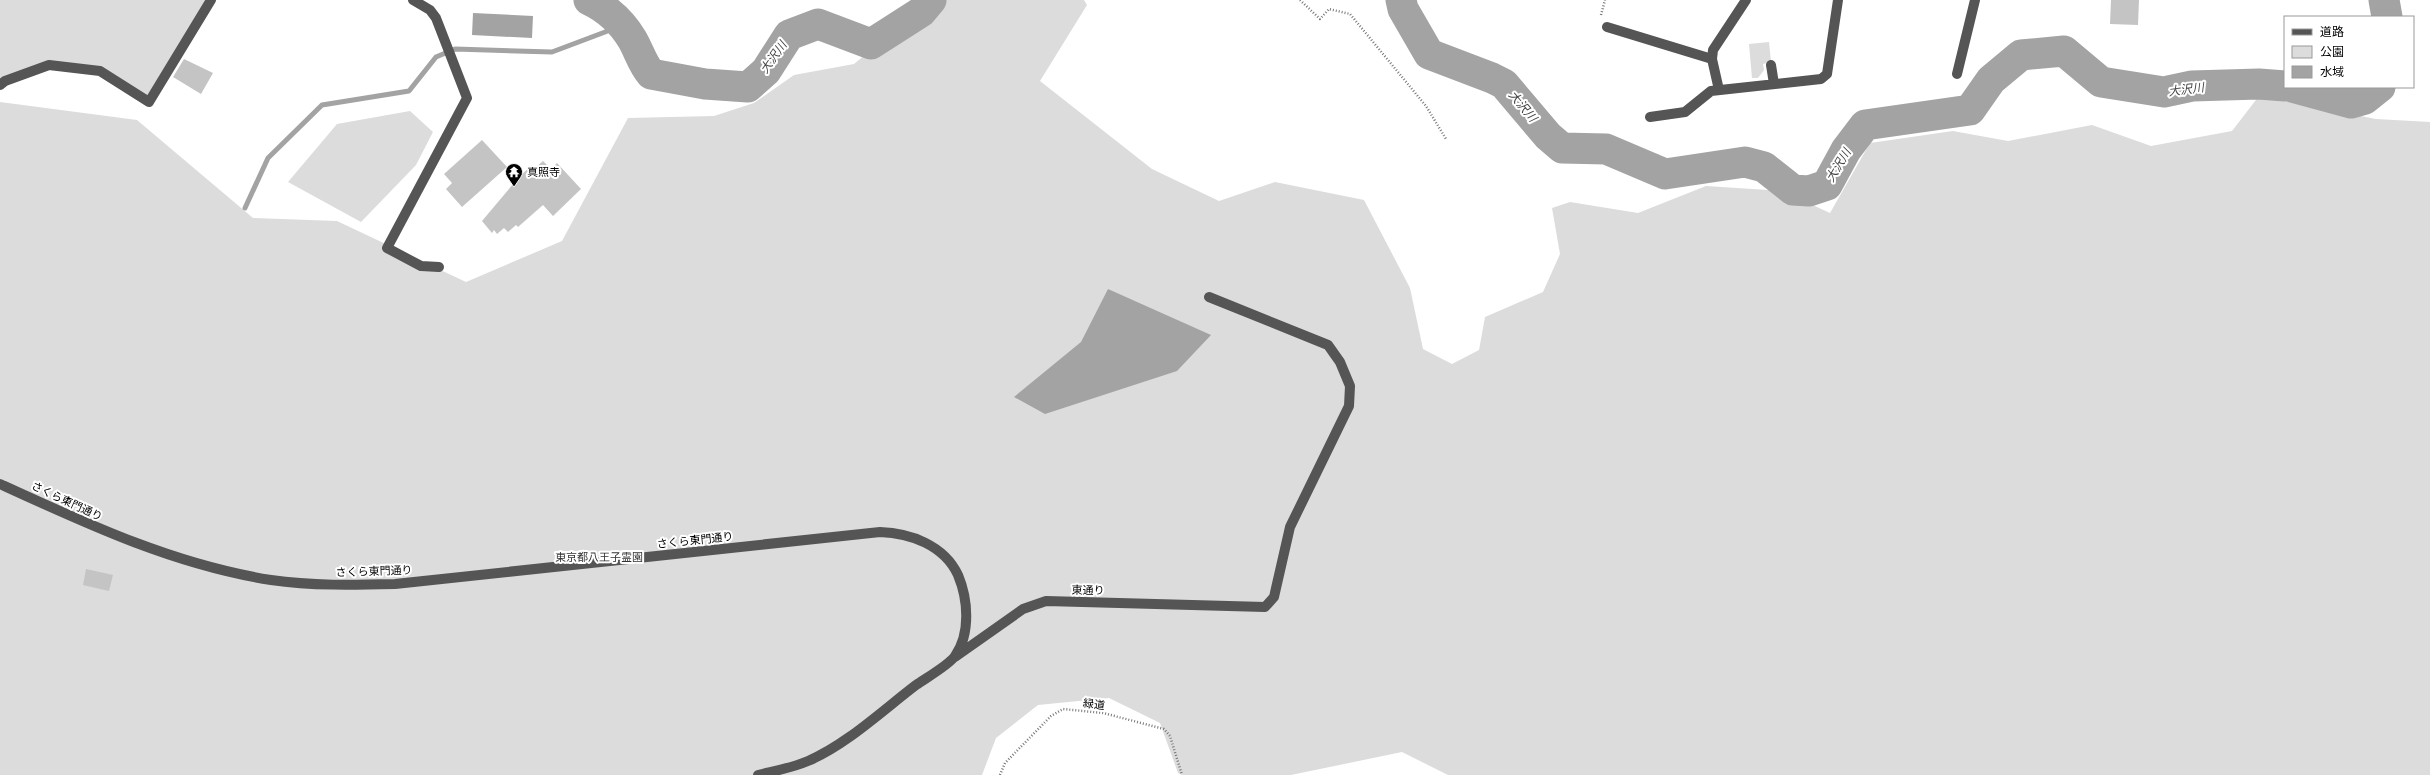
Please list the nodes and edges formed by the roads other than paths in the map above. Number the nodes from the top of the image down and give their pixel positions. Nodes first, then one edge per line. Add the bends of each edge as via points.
1 (211, 0) edge
2 (413, 0) edge
3 (1746, 0) edge
4 (1838, 0) edge
5 (1975, 0) edge
6 (1607, 28) dead end
7 (1712, 59) junction
8 (1771, 65) dead end
9 (1957, 74) dead end
10 (1774, 84) junction
11 (0, 85) edge
12 (1719, 90) junction
13 (1650, 117) dead end
14 (438, 267) dead end
15 (1209, 297) dead end
16 (0, 484) edge
17 (955, 657) junction
18 (758, 775) edge

1 - 11 street via 149,102 100,72 56,66 49,66
2 - 14 street via 430,10 436,18 467,98 386,248 421,266
3 - 7 street via 1712,50
4 - 10 street via 1827,74 1821,79
5 - 9 street
6 - 7 street
7 - 12 street
8 - 10 street
10 - 12 street
12 - 13 street via 1711,91 1685,112
15 - 17 street, 東通り via 1328,345 1340,362 1350,386 1349,406 1290,526 1274,597 1265,607 1046,601 1023,609
16 - 17 street, さくら東門通り via 95,528 146,548 214,568 272,580 338,585 395,584 789,543 859,533 896,532 927,543 955,568 966,596 963,636
17 - 18 street via 862,728 807,762

